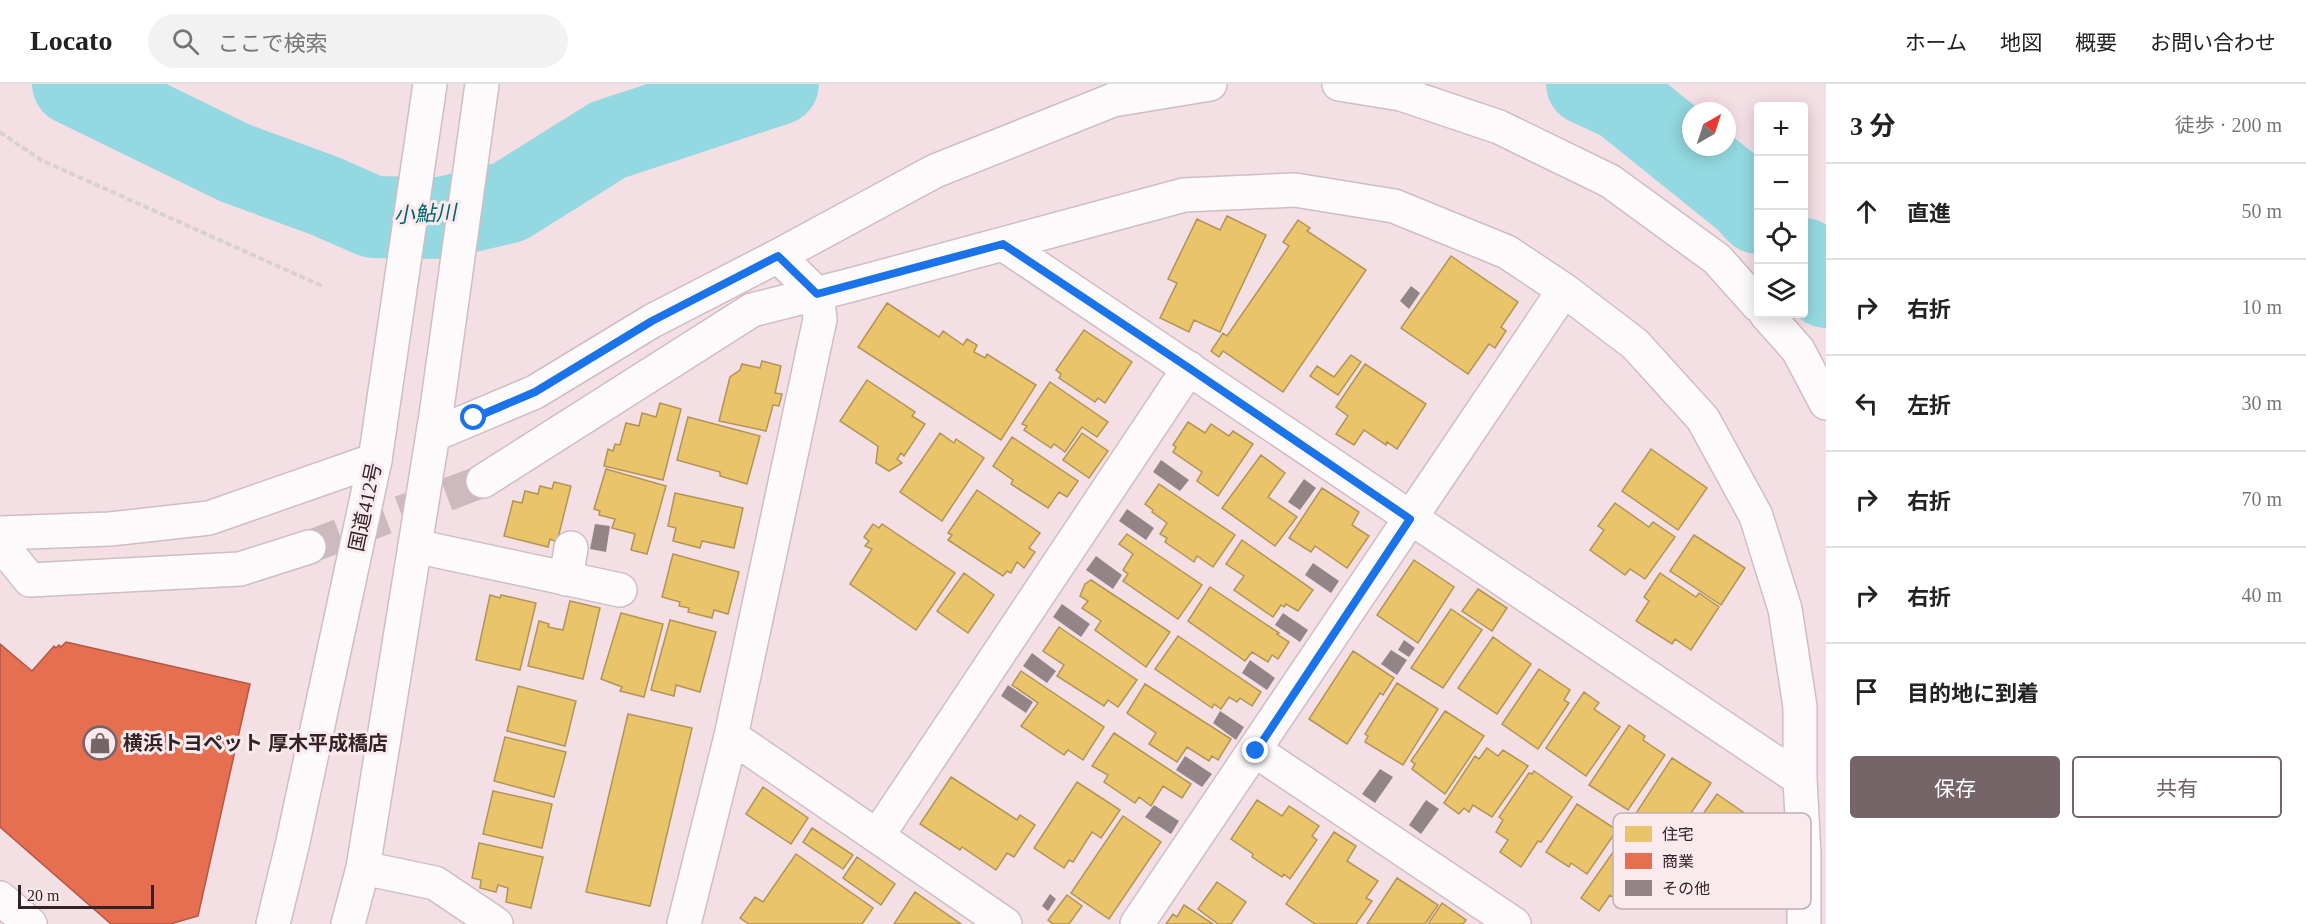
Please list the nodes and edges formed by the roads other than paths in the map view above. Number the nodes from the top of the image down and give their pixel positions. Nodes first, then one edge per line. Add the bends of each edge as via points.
1 (430, 84) edge
2 (482, 84) edge
3 (1210, 84) edge
4 (1339, 84) edge
5 (1003, 244) junction
6 (778, 256) junction
7 (1564, 290) junction
8 (817, 294) junction
9 (1754, 300) edge
10 (1770, 318) edge
11 (1189, 368) junction
12 (1826, 403) edge
13 (434, 425) junction
14 (377, 449) junction
15 (483, 481) tunnel mouth
16 (1410, 519) junction
17 (0, 533) edge
18 (0, 543) edge
19 (415, 546) junction
20 (309, 547) tunnel mouth
21 (620, 590) dead end
22 (731, 736) junction
23 (1256, 751) junction
24 (1800, 779) junction
25 (1802, 813) edge
26 (878, 835) junction
27 (363, 868) junction
28 (0, 898) edge
29 (30, 924) edge
30 (273, 924) edge
31 (348, 924) edge
32 (496, 924) edge
33 (684, 924) edge
34 (1005, 924) edge
35 (1137, 924) edge
36 (1514, 924) edge

1 - 14 main road, 国道412号
2 - 13 main road
3 - 6 main road via 1113,100 935,171
4 - 9 main road via 1401,94 1499,127 1610,181 1718,259
5 - 7 main road via 1184,195 1295,190 1394,206 1507,252
5 - 8 main road
5 - 11 main road
6 - 8 main road
6 - 13 main road via 652,321 535,392
7 - 16 main road
7 - 24 main road via 1635,344 1703,419 1756,516 1785,609 1800,708
8 - 15 main road via 752,310
8 - 22 main road via 820,319
10 - 12 main road via 1798,350
11 - 16 main road
11 - 26 main road
13 - 19 main road
14 - 17 main road via 209,518 110,529
14 - 30 main road, 国道412号
16 - 23 main road
16 - 24 main road
18 - 20 main road via 30,580 240,569
19 - 21 main road via 569,563
19 - 27 main road
22 - 26 main road
22 - 33 main road
23 - 35 main road
23 - 36 main road
24 - 25 main road
26 - 34 main road
27 - 31 main road
27 - 32 main road via 435,883
28 - 29 main road

